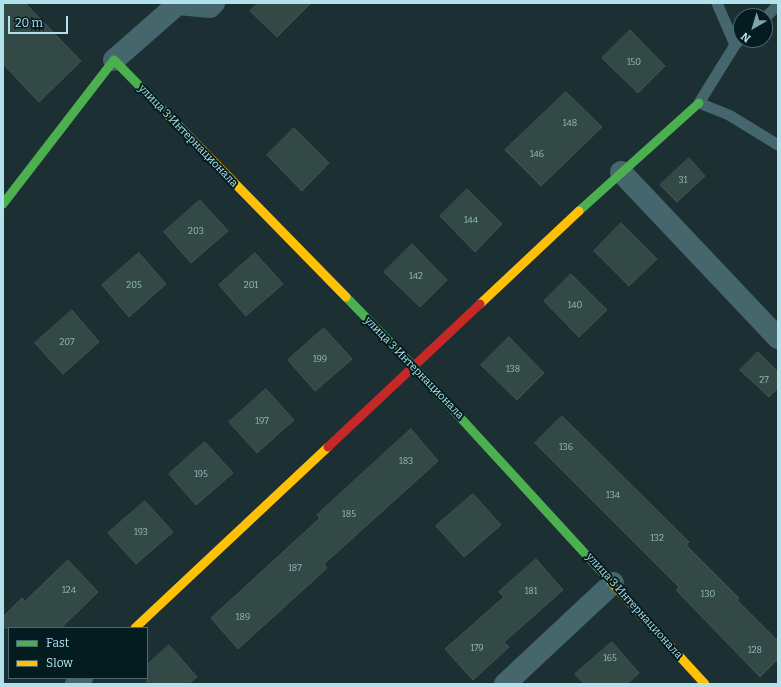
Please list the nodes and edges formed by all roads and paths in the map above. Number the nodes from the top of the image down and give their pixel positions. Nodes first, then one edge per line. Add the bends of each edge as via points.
1 (179, 3) edge
2 (214, 3) edge
3 (717, 3) edge
4 (733, 33) edge
5 (734, 48) edge
6 (114, 60) junction
7 (699, 103) junction
8 (778, 144) edge
9 (621, 172) junction
10 (3, 204) edge
11 (778, 338) edge
12 (413, 366) junction
13 (613, 583) junction
14 (137, 627) edge
15 (505, 684) edge
16 (705, 684) edge

1 - 2 street via 210,7
1 - 6 street
3 - 4 lane
5 - 7 lane
6 - 10 main road
6 - 12 main road, улица 3 Интернационала
7 - 8 lane via 729,115
7 - 9 main road
9 - 11 street
9 - 12 main road
12 - 13 main road, улица 3 Интернационала
12 - 14 main road
13 - 15 street
13 - 16 main road, улица 3 Интернационала

